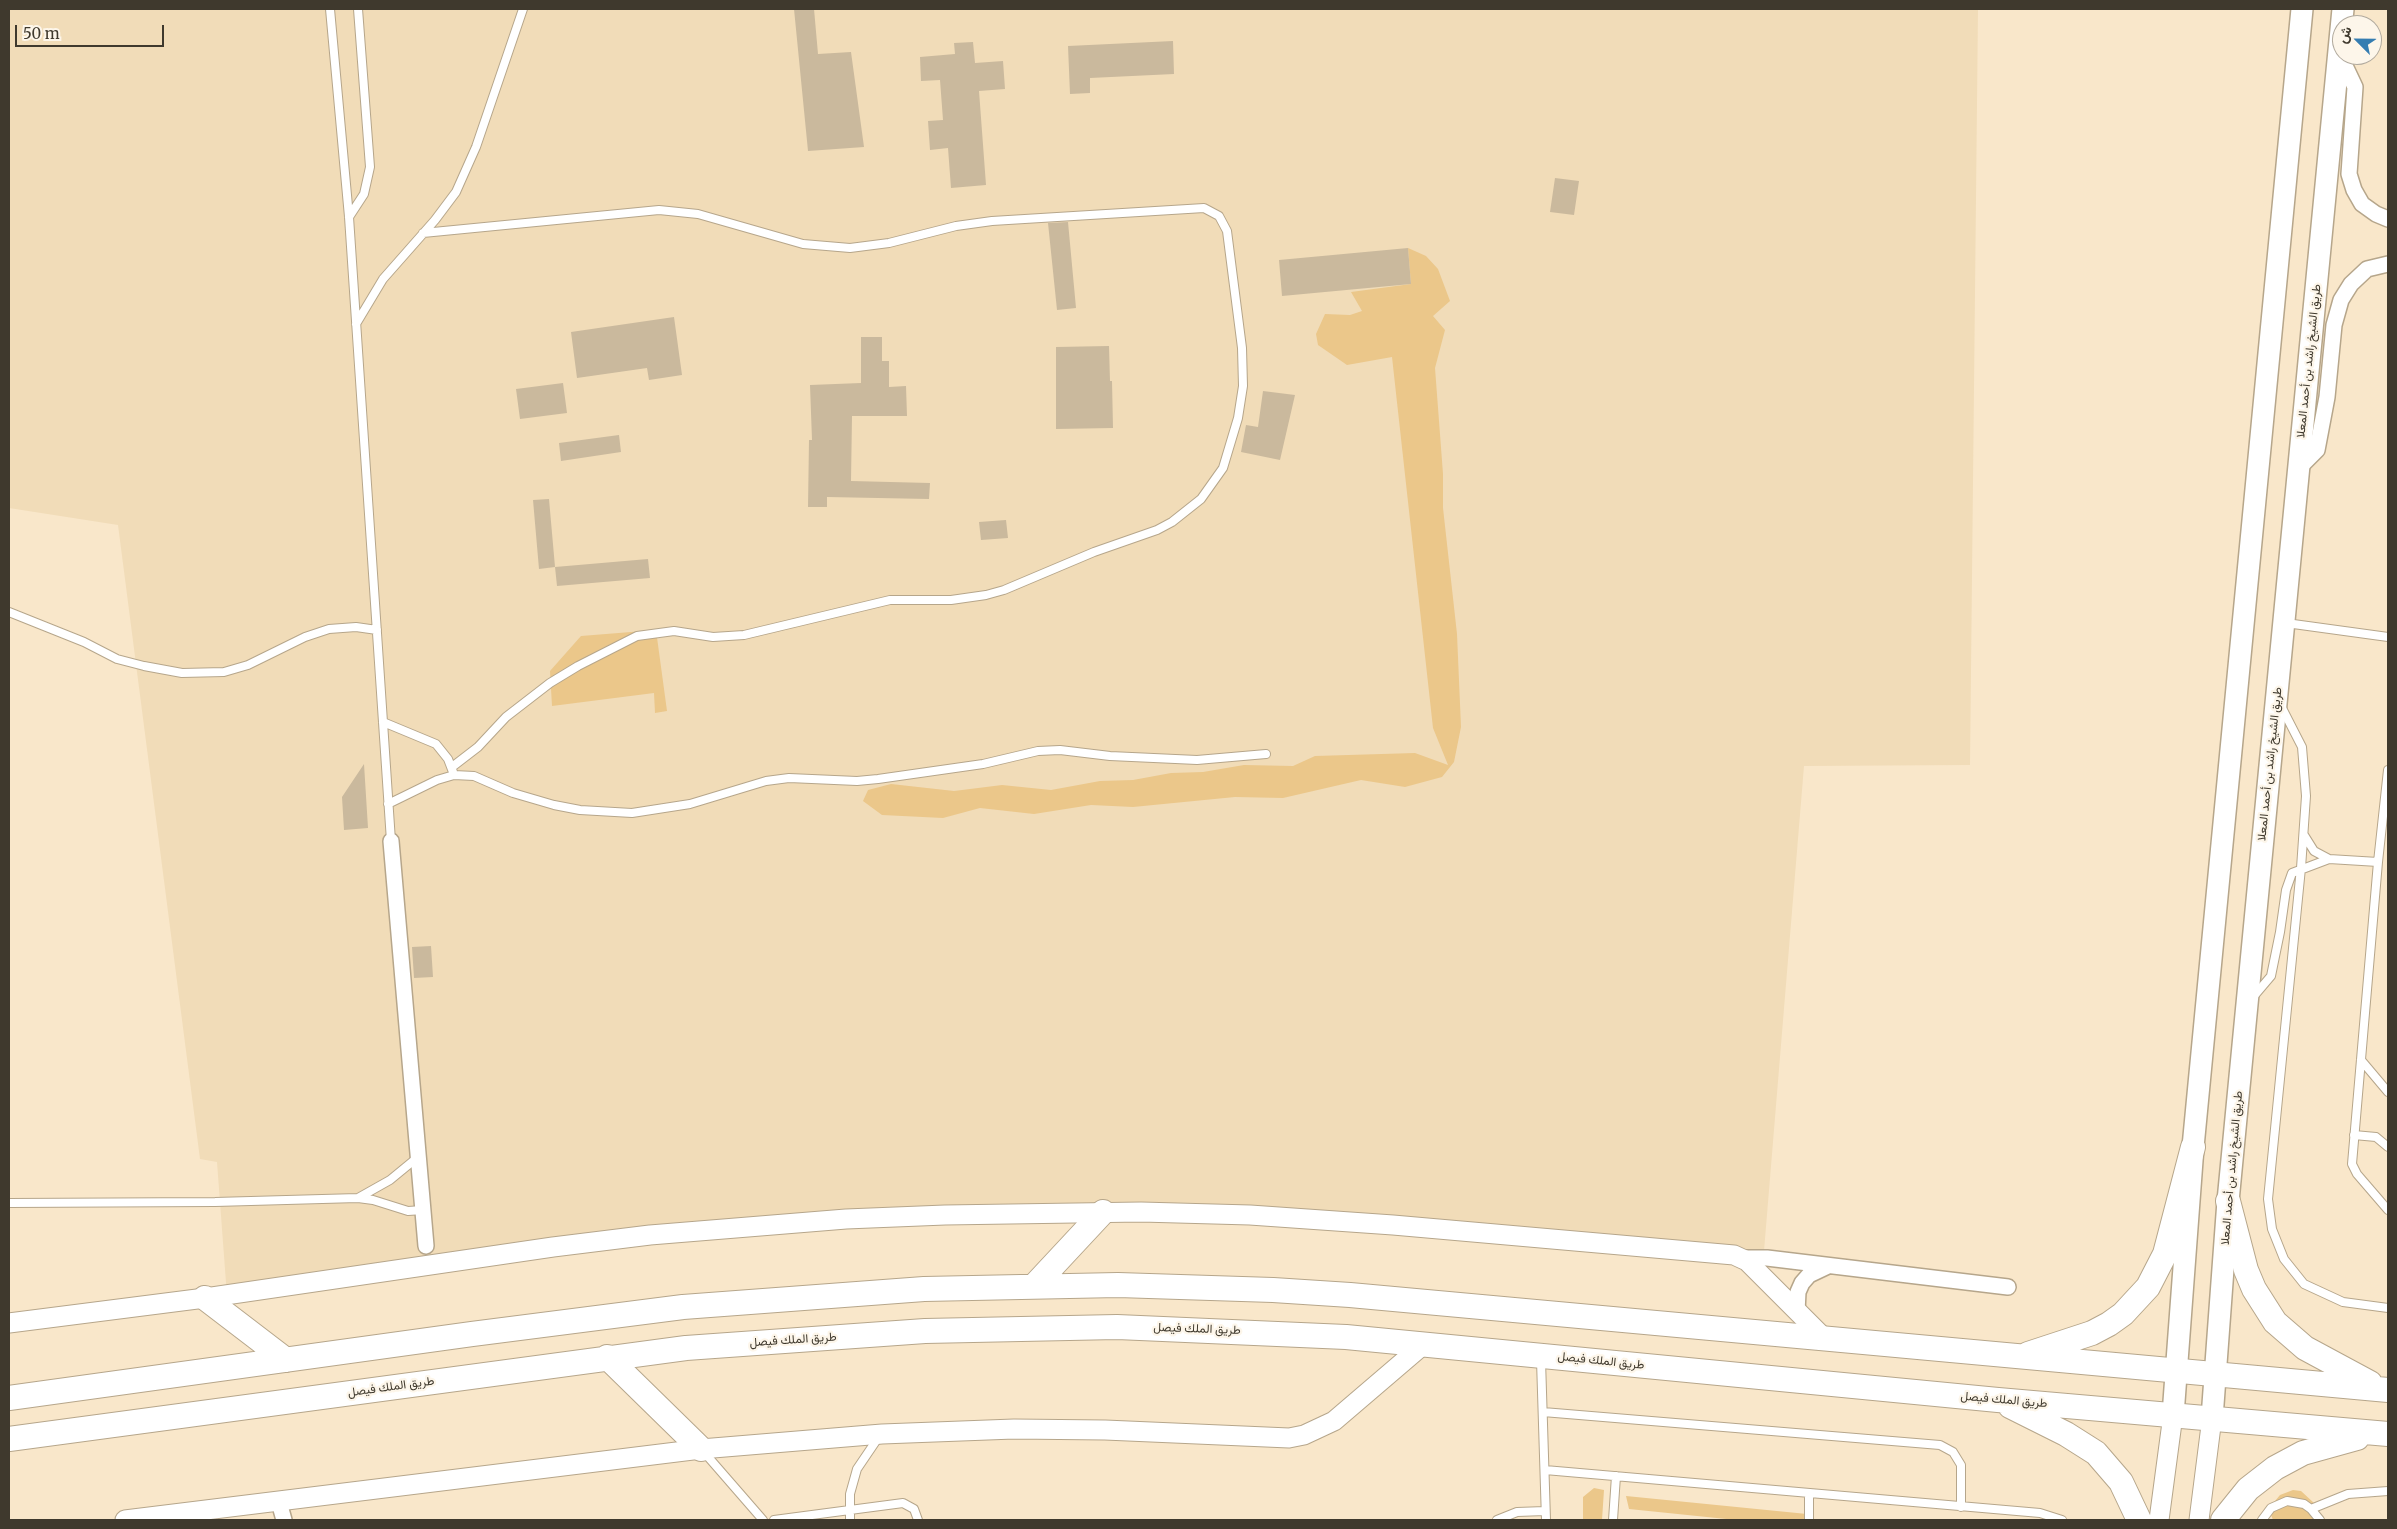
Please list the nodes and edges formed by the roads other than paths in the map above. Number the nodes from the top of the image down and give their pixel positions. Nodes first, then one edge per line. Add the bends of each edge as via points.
1 (330, 9) edge
2 (358, 9) edge
3 (523, 9) edge
4 (2302, 9) edge
5 (2338, 65) edge
6 (2345, 65) edge
7 (348, 217) junction
8 (2388, 219) edge
9 (423, 233) junction
10 (2388, 264) edge
11 (356, 324) junction
12 (2299, 468) junction
13 (9, 612) edge
14 (2284, 623) junction
15 (377, 630) junction
16 (2388, 638) edge
17 (2276, 699) junction
18 (383, 722) junction
19 (1266, 754) dead end
20 (2388, 770) edge
21 (453, 771) junction
22 (388, 804) junction
23 (2304, 834) junction
24 (391, 842) joint
25 (2329, 858) junction
26 (2378, 862) junction
27 (2301, 868) junction
28 (2247, 1003) junction
29 (2361, 1060) junction
30 (2388, 1092) edge
31 (2354, 1135) junction
32 (2193, 1147) junction
33 (2388, 1147) edge
34 (418, 1156) junction
35 (358, 1198) junction
36 (2228, 1201) junction
37 (9, 1203) edge
38 (423, 1210) junction
39 (2388, 1210) edge
40 (1103, 1212) junction
41 (426, 1246) dead end
42 (1743, 1258) junction
43 (1828, 1266) junction
44 (1034, 1286) junction
45 (2008, 1287) dead end
46 (205, 1298) junction
47 (2388, 1308) edge
48 (1796, 1312) junction
49 (9, 1323) edge
50 (1825, 1339) junction
51 (1424, 1344) junction
52 (1541, 1355) junction
53 (607, 1357) junction
54 (2018, 1357) junction
55 (286, 1360) junction
56 (2176, 1370) junction
57 (2215, 1374) junction
58 (2385, 1390) edge
59 (9, 1398) edge
60 (1998, 1400) junction
61 (1543, 1412) junction
62 (2172, 1415) junction
63 (2212, 1418) junction
64 (2382, 1433) edge
65 (882, 1434) junction
66 (9, 1439) edge
67 (701, 1449) junction
68 (1545, 1470) junction
69 (1616, 1476) junction
70 (2388, 1491) edge
71 (1810, 1493) junction
72 (279, 1502) junction
73 (1961, 1507) junction
74 (2311, 1509) junction
75 (848, 1510) junction
76 (1545, 1511) junction
77 (125, 1520) edge
78 (284, 1520) edge
79 (763, 1520) edge
80 (774, 1520) edge
81 (850, 1520) edge
82 (918, 1520) edge
83 (1497, 1520) edge
84 (1546, 1520) edge
85 (1613, 1520) edge
86 (1809, 1520) edge
87 (2062, 1520) edge
88 (2139, 1520) edge
89 (2159, 1520) edge
90 (2199, 1520) edge
91 (2223, 1520) edge
92 (2262, 1520) edge
93 (2320, 1520) edge

1 - 7 lane
2 - 7 lane via 370,167 364,194
3 - 9 lane via 467,170 446,207
4 - 32 main road
5 - 12 main road, طريق الشيخ راشد بن أحمد المعلا
6 - 8 street via 2356,87 2349,174 2362,204
7 - 11 lane
9 - 11 lane via 383,279
9 - 21 lane via 659,210 698,214 803,244 850,248 992,221 1204,208 1219,216 1227,231 1242,348 1243,386 1238,418 1223,468 1201,499 1172,522 986,595 951,600 890,600 744,635 714,637 674,631 637,636 550,683 506,717
10 - 12 street via 2367,269 2351,284 2341,300 2334,326 2327,397 2317,450
11 - 15 lane
12 - 14 main road, طريق الشيخ راشد بن أحمد المعلا
13 - 15 lane via 117,659 182,673 224,672 248,665 329,629 356,627
14 - 16 lane
14 - 17 main road, طريق الشيخ راشد بن أحمد المعلا
15 - 18 lane
17 - 23 lane via 2302,747 2306,796
17 - 28 main road, طريق الشيخ راشد بن أحمد المعلا
18 - 21 lane via 436,744 444,751
18 - 22 lane
19 - 21 lane via 1197,760 1038,750 983,764 878,779 797,778 766,782 690,804 632,813 554,805
20 - 26 lane
21 - 22 lane
22 - 24 lane
23 - 25 lane via 2314,851
23 - 27 lane
24 - 34 street
25 - 26 lane
25 - 27 lane
26 - 29 lane
27 - 28 lane via 2289,878 2271,976
27 - 47 lane via 2268,1199 2272,1229 2284,1259 2304,1284 2343,1302
28 - 36 main road, طريق الشيخ راشد بن أحمد المعلا
29 - 30 lane
29 - 31 lane
31 - 33 lane via 2376,1137
31 - 39 lane via 2352,1164
32 - 54 main road via 2165,1254 2137,1301 2124,1314 2092,1333
32 - 56 main road
34 - 35 lane via 390,1180
34 - 38 street
35 - 37 lane
35 - 38 lane via 408,1211
36 - 57 main road, طريق الشيخ راشد بن أحمد المعلا
36 - 58 main road via 2246,1270 2258,1297 2275,1322 2305,1348
38 - 41 street
40 - 42 street via 1250,1215 1383,1224
40 - 44 main road
40 - 46 street via 856,1219 650,1235
42 - 43 street
42 - 48 street
43 - 45 street
43 - 48 street via 1802,1282
44 - 50 main road via 1302,1292
44 - 55 main road via 924,1289 682,1307
46 - 49 street
46 - 55 main road
48 - 50 street
50 - 54 main road
51 - 52 main road, طريق الملك فيصل
51 - 53 main road, طريق الملك فيصل via 1222,1330 1021,1328 758,1342
51 - 65 street via 1334,1421 1289,1438 1023,1429
52 - 60 main road, طريق الملك فيصل
52 - 61 lane
53 - 66 main road, طريق الملك فيصل
53 - 67 main road
54 - 56 main road
55 - 59 main road
56 - 57 main road
56 - 62 main road
57 - 58 main road
57 - 63 main road, طريق الشيخ راشد بن أحمد المعلا
60 - 62 main road, طريق الملك فيصل
60 - 88 main road via 2096,1453 2121,1482
61 - 68 lane
61 - 73 lane via 1940,1445 1953,1452 1961,1465
62 - 63 main road, طريق الملك فيصل
62 - 89 street
63 - 64 main road, طريق الملك فيصل
63 - 90 street, طريق الشيخ راشد بن أحمد المعلا
64 - 91 main road via 2318,1448 2289,1460 2248,1489
65 - 67 street
65 - 75 lane via 857,1469
67 - 72 street
67 - 79 lane
68 - 69 lane
68 - 76 lane
69 - 71 lane
69 - 85 lane
70 - 74 lane via 2348,1494
71 - 73 lane
71 - 86 lane
72 - 77 street
72 - 78 street
73 - 87 lane via 2040,1514
74 - 92 lane via 2304,1504 2287,1502 2271,1508
74 - 93 lane
75 - 80 lane
75 - 81 lane
75 - 82 lane via 903,1503 914,1509
76 - 83 lane via 1517,1512
76 - 84 lane

